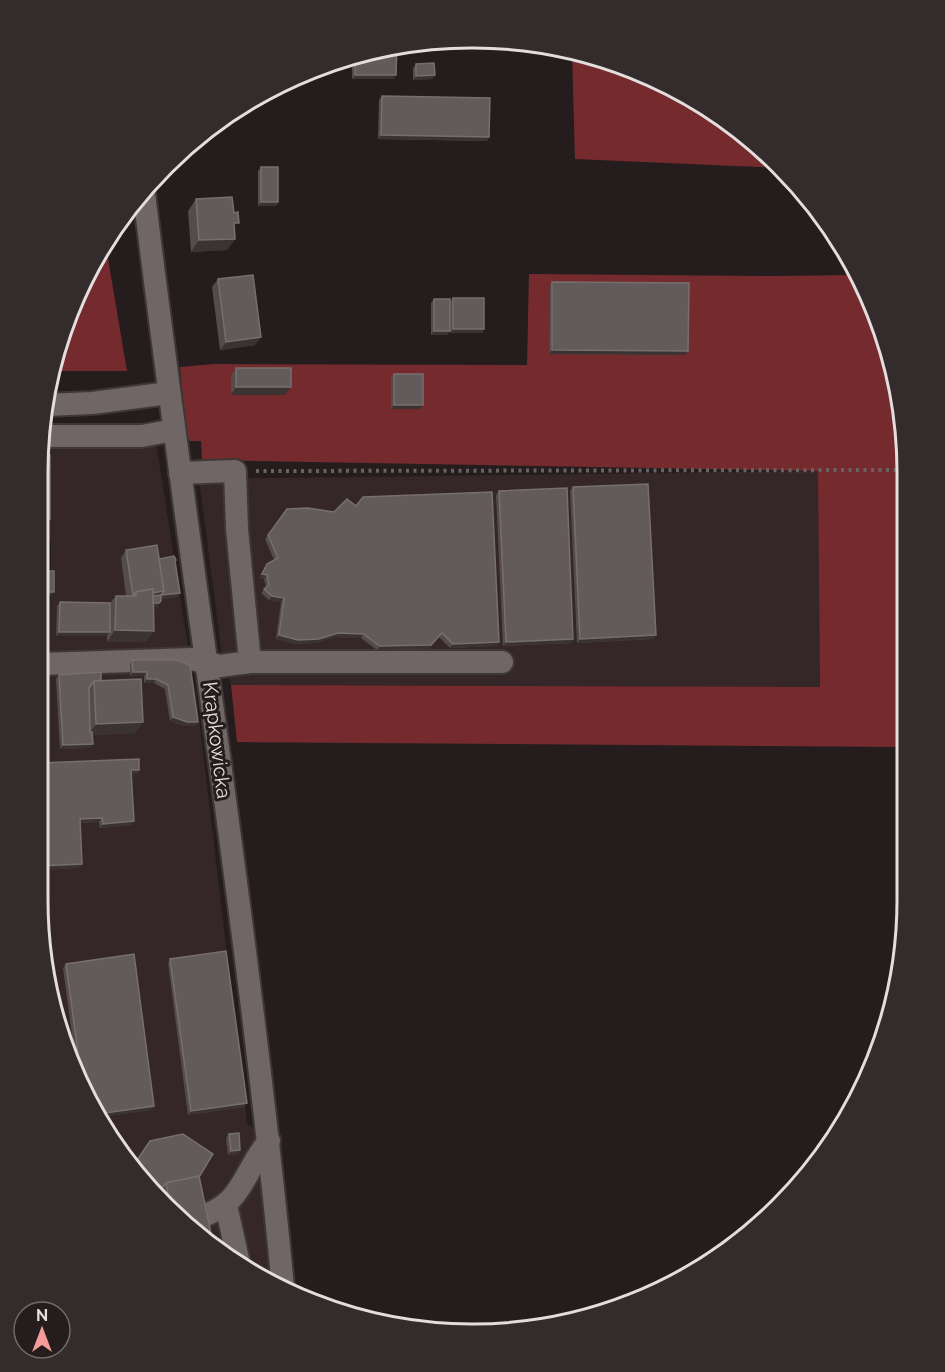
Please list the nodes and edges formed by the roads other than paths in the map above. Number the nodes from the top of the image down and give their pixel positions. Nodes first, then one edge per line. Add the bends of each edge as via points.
1 (145, 203) edge
2 (169, 393) junction
3 (54, 405) edge
4 (174, 430) junction
5 (50, 436) edge
6 (180, 473) junction
7 (250, 662) junction
8 (502, 662) dead end
9 (48, 663) edge
10 (207, 663) junction
11 (269, 1141) junction
12 (226, 1205) junction
13 (197, 1218) edge
14 (236, 1252) edge
15 (282, 1279) edge

1 - 2 street, Krapkowicka
2 - 3 street
2 - 4 street, Krapkowicka
4 - 5 street via 142,436
4 - 6 street, Krapkowicka
6 - 7 street via 235,471
6 - 10 street, Krapkowicka
7 - 8 street
7 - 10 street via 220,666
9 - 10 street via 192,659
10 - 11 street, Krapkowicka
11 - 12 street
11 - 15 street, Krapkowicka
12 - 13 street
12 - 14 street

